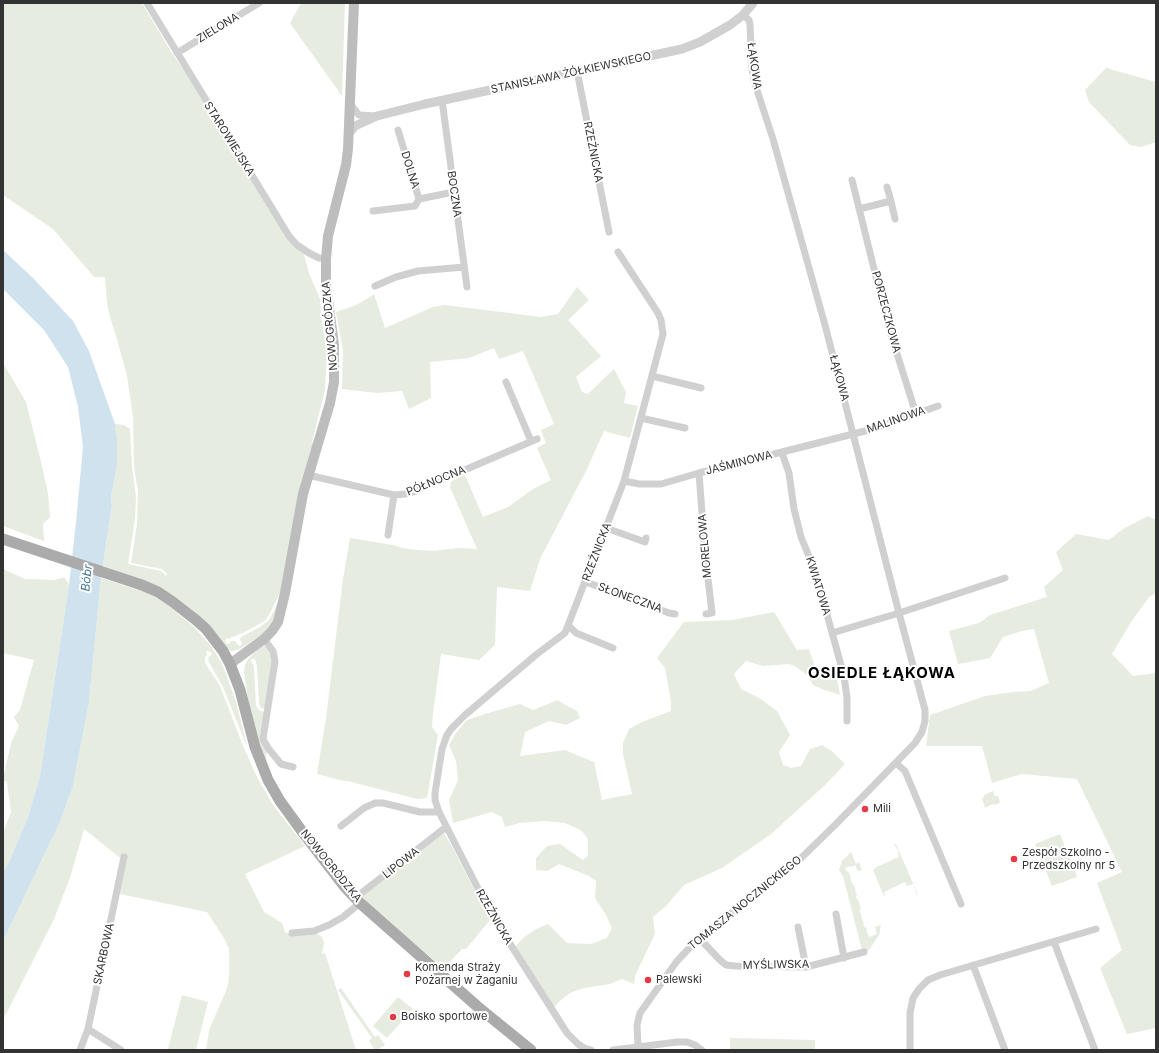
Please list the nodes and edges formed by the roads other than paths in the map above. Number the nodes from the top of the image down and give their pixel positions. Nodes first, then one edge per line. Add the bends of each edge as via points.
1 (147, 3) edge
2 (259, 3) edge
3 (354, 3) edge
4 (753, 3) edge
5 (743, 15) junction
6 (177, 53) junction
7 (577, 71) junction
8 (442, 100) junction
9 (351, 105) junction
10 (377, 116) junction
11 (398, 130) dead end
12 (349, 133) junction
13 (852, 180) dead end
14 (887, 187) dead end
15 (454, 192) junction
16 (419, 199) junction
17 (891, 201) junction
18 (859, 210) junction
19 (373, 212) dead end
20 (895, 219) dead end
21 (609, 232) dead end
22 (618, 252) dead end
23 (326, 259) junction
24 (464, 267) junction
25 (375, 286) dead end
26 (467, 287) dead end
27 (652, 376) junction
28 (506, 382) dead end
29 (701, 388) dead end
30 (938, 406) dead end
31 (916, 414) junction
32 (641, 418) junction
33 (685, 428) dead end
34 (853, 434) junction
35 (782, 453) junction
36 (699, 473) junction
37 (308, 476) junction
38 (624, 481) junction
39 (394, 495) junction
40 (606, 528) junction
41 (388, 535) dead end
42 (3, 538) edge
43 (646, 538) dead end
44 (1005, 578) dead end
45 (586, 582) junction
46 (899, 613) junction
47 (674, 614) dead end
48 (706, 614) dead end
49 (569, 626) junction
50 (832, 633) junction
51 (264, 639) junction
52 (614, 648) dead end
53 (230, 664) junction
54 (848, 721) dead end
55 (915, 743) joint
56 (896, 763) junction
57 (293, 767) dead end
58 (439, 812) junction
59 (341, 826) dead end
60 (446, 827) junction
61 (124, 857) dead end
62 (358, 901) junction
63 (961, 904) dead end
64 (836, 914) dead end
65 (798, 927) dead end
66 (1096, 929) dead end
67 (292, 933) dead end
68 (699, 938) junction
69 (1054, 942) junction
70 (864, 952) dead end
71 (844, 958) junction
72 (973, 965) junction
73 (806, 967) junction
74 (88, 1029) junction
75 (638, 1047) junction
76 (80, 1050) edge
77 (121, 1050) edge
78 (531, 1050) edge
79 (591, 1050) edge
80 (613, 1050) edge
81 (702, 1050) edge
82 (910, 1050) edge
83 (1005, 1050) edge
84 (1095, 1050) edge

1 - 6 street, STAROWIEJSKA
2 - 6 street, ZIELONA
3 - 9 main road, NOWOGRÓDZKA
4 - 5 street, STANISŁAWA ŻÓŁKIEWSKIEGO
5 - 7 street, STANISŁAWA ŻÓŁKIEWSKIEGO via 714,35 682,49
5 - 34 street, ŁĄKOWA via 749,20 750,25 754,81 783,174
6 - 23 street, STAROWIEJSKA via 289,236 308,253
7 - 8 street, STANISŁAWA ŻÓŁKIEWSKIEGO
7 - 21 street, RZEŹNICKA
8 - 10 street, STANISŁAWA ŻÓŁKIEWSKIEGO
8 - 15 street, BOCZNA
9 - 10 street, STANISŁAWA ŻÓŁKIEWSKIEGO via 359,114
9 - 12 main road, NOWOGRÓDZKA
10 - 12 street, STANISŁAWA ŻÓŁKIEWSKIEGO via 355,126
11 - 16 street, DOLNA
12 - 23 main road, NOWOGRÓDZKA via 346,165 328,236
13 - 18 street, PORZECZKOWA
14 - 17 street
15 - 16 street, DOLNA
15 - 24 street, BOCZNA
16 - 19 street via 415,206
17 - 18 street
17 - 20 street
18 - 31 street, PORZECZKOWA via 888,324
22 - 27 street, RZEŹNICKA via 661,320 663,334
23 - 37 main road, NOWOGRÓDZKA via 326,286 334,345 334,382
24 - 25 street via 418,271
24 - 26 street, BOCZNA
27 - 29 street
27 - 32 street, RZEŹNICKA
28 - 39 street, PÓŁNOCNA via 534,440 413,492
30 - 31 street, MALINOWA
31 - 34 street, MALINOWA
32 - 33 street
32 - 38 street, RZEŹNICKA
34 - 35 street, JAŚMINOWA
34 - 46 street, ŁĄKOWA
35 - 36 street, JAŚMINOWA
35 - 50 street, KWIATOWA via 790,473 794,509 801,537 815,571
36 - 38 street, JAŚMINOWA via 661,484
36 - 48 street, MORELOWA via 712,613
37 - 39 street, PÓŁNOCNA
37 - 51 main road, NOWOGRÓDZKA via 278,622
38 - 40 street, RZEŹNICKA
39 - 41 street
40 - 43 street via 645,542
40 - 45 street, RZEŹNICKA
42 - 53 main road via 158,592 206,629
44 - 46 street
45 - 47 street, SŁONECZNA
45 - 49 street, RZEŹNICKA
46 - 50 street
46 - 55 street, ŁĄKOWA via 925,710 922,732
49 - 52 street via 576,633
49 - 58 street, RZEŹNICKA via 566,633 537,654 451,729 444,742 436,783 435,800
50 - 54 street, KWIATOWA via 844,676
51 - 53 main road, NOWOGRÓDZKA
51 - 57 street via 273,651 275,660 264,739 281,764
53 - 62 main road, NOWOGRÓDZKA via 240,690 255,747 274,791 304,834
55 - 56 street, TOMASZA NOCZNICKIEGO
56 - 63 street via 905,771
56 - 68 street, TOMASZA NOCZNICKIEGO via 795,864
58 - 59 street via 420,812 375,803 364,808
58 - 60 street, RZEŹNICKA
60 - 62 street, LIPOWA
60 - 79 street, RZEŹNICKA via 491,914 530,976 573,1040
61 - 74 street, SKARBOWA
62 - 67 street, LIPOWA via 337,921 322,929
62 - 78 main road, NOWOGRÓDZKA via 478,1007
64 - 71 street
65 - 73 street
66 - 69 street
68 - 73 street, MYŚLIWSKA via 726,965
68 - 75 street, TOMASZA NOCZNICKIEGO via 677,961 640,1013 637,1025
69 - 72 street
69 - 84 street
70 - 71 street, MYŚLIWSKA
71 - 73 street, MYŚLIWSKA
72 - 82 street via 928,980 918,988 910,1012
72 - 83 street
74 - 76 street, SKARBOWA
74 - 77 street
75 - 80 street
75 - 81 street via 687,1042

